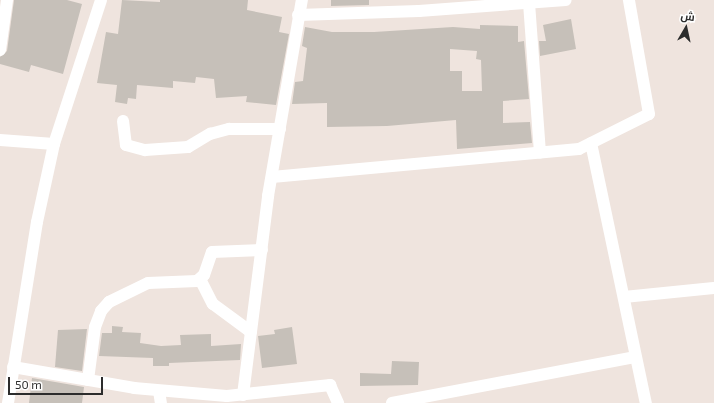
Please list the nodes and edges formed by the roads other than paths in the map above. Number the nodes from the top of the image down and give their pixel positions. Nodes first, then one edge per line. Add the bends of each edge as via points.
1 (7, 0) edge
2 (101, 0) edge
3 (302, 0) edge
4 (566, 0) edge
5 (629, 0) edge
6 (529, 3) junction
7 (419, 6) edge
8 (298, 15) junction
9 (0, 50) edge
10 (124, 121) dead end
11 (280, 129) junction
12 (0, 140) edge
13 (591, 143) junction
14 (54, 144) junction
15 (540, 153) junction
16 (272, 177) junction
17 (262, 250) junction
18 (200, 279) junction
19 (714, 288) edge
20 (624, 297) junction
21 (251, 332) junction
22 (636, 357) junction
23 (13, 367) junction
24 (88, 380) junction
25 (159, 390) junction
26 (243, 395) junction
27 (259, 398) edge
28 (443, 399) edge
29 (8, 403) edge
30 (161, 403) edge
31 (338, 403) edge
32 (392, 403) edge
33 (646, 403) edge

1 - 9 street
2 - 14 street
3 - 8 street
4 - 6 street
5 - 13 street via 649,114
6 - 7 street
6 - 15 street
7 - 8 street
8 - 11 street
10 - 11 street via 126,145 146,150 188,147 210,134 229,129
11 - 16 street
12 - 14 street
13 - 15 street via 579,149
13 - 20 street
14 - 23 street via 37,222
15 - 16 street
16 - 17 street
17 - 18 street via 212,252
17 - 21 street
18 - 21 street via 213,304
18 - 24 street via 148,283 110,302 101,312 95,327
19 - 20 street
20 - 22 street
21 - 26 street
22 - 28 street
22 - 33 street
23 - 24 street
23 - 29 street
24 - 25 street
25 - 26 street
25 - 30 street
26 - 27 street
27 - 31 street via 330,386
28 - 32 street

